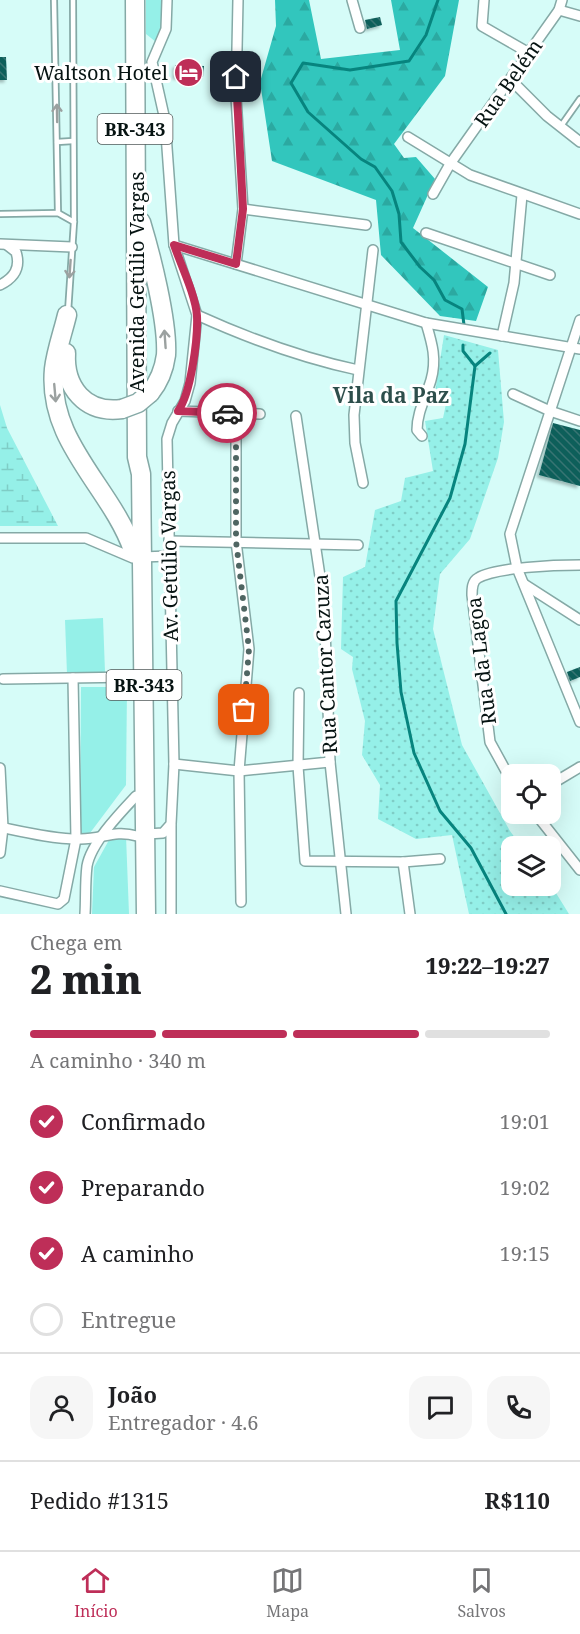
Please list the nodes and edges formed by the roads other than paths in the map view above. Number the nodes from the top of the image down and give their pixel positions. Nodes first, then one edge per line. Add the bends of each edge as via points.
1 (54, 0) edge
2 (73, 0) edge
3 (135, 0) edge
4 (166, 0) edge
5 (238, 0) edge
6 (352, 0) edge
7 (484, 0) edge
8 (562, 0) edge
9 (559, 10) junction
10 (580, 16) edge
11 (360, 28) dead end
12 (529, 53) junction
13 (144, 62) junction
14 (512, 80) junction
15 (580, 99) edge
16 (560, 128) junction
17 (408, 137) dead end
18 (73, 141) junction
19 (57, 142) junction
20 (580, 142) edge
21 (450, 164) junction
22 (433, 194) dead end
23 (522, 195) junction
24 (135, 198) junction
25 (243, 209) junction
26 (58, 213) junction
27 (579, 213) edge
28 (0, 214) edge
29 (74, 222) junction
30 (366, 225) dead end
31 (426, 233) dead end
32 (3, 244) edge
33 (174, 245) junction
34 (72, 247) junction
35 (373, 250) dead end
36 (236, 264) junction
37 (517, 266) junction
38 (550, 275) dead end
39 (0, 285) edge
40 (366, 305) junction
41 (67, 315) junction
42 (197, 315) junction
43 (580, 320) edge
44 (426, 323) junction
45 (502, 336) junction
46 (575, 348) edge
47 (358, 370) junction
48 (513, 394) dead end
49 (178, 411) junction
50 (550, 411) junction
51 (236, 413) junction
52 (260, 414) dead end
53 (296, 416) dead end
54 (580, 421) edge
55 (422, 436) dead end
56 (363, 483) dead end
57 (0, 538) edge
58 (169, 541) junction
59 (236, 541) junction
60 (317, 545) junction
61 (358, 545) dead end
62 (136, 555) junction
63 (169, 556) junction
64 (580, 565) edge
65 (517, 568) junction
66 (524, 584) junction
67 (580, 620) edge
68 (133, 677) junction
69 (3, 678) dead end
70 (73, 678) junction
71 (299, 693) dead end
72 (580, 722) edge
73 (330, 762) junction
74 (174, 764) junction
75 (502, 764) edge
76 (298, 766) junction
77 (580, 767) edge
78 (0, 768) edge
79 (238, 771) junction
80 (561, 778) edge
81 (136, 796) junction
82 (171, 824) junction
83 (544, 824) edge
84 (1, 827) edge
85 (142, 835) junction
86 (102, 838) junction
87 (76, 839) junction
88 (0, 853) edge
89 (440, 859) dead end
90 (342, 860) junction
91 (403, 862) junction
92 (580, 870) edge
93 (0, 891) edge
94 (241, 902) dead end
95 (86, 914) edge
96 (142, 914) edge
97 (146, 914) edge
98 (171, 914) edge
99 (346, 914) edge
100 (410, 914) edge

19 -> 1 lane
2 - 18 lane
3 - 13 highway, Avenida Getúlio Vargas / BR-343
4 - 13 street via 166,29
5 - 25 street via 236,97
6 - 11 street
7 - 12 street via 482,26
8 - 9 street, Rua Belém
9 - 10 street
9 - 12 street, Rua Belém
12 - 14 street, Rua Belém
13 - 24 highway, Avenida Getúlio Vargas / BR-343
13 - 33 street via 165,120
14 - 16 street
14 - 21 street, Rua Belém
15 - 16 lane
16 - 20 street
17 - 21 street
18 - 19 lane
18 - 29 lane
19 - 26 lane
21 - 22 street, Rua Belém
21 - 23 street
23 - 27 street
23 - 37 street
41 -> 24 highway, bridge via 65,370 80,396 100,408 122,409 150,393 162,373 166,354 148,244
24 - 62 highway, Avenida Getúlio Vargas / BR-343 via 137,457 132,474
25 - 30 street
25 - 36 street
26 - 28 lane
26 - 29 lane
29 - 34 lane
31 - 37 street
32 - 34 street
32 - 39 street via 16,252 18,265 12,277
33 - 36 street
33 - 42 street
34 -> 41 lane
35 - 40 street
36 - 40 street
37 - 38 street
37 - 45 street
40 - 44 street
40 - 47 street
41 -> 62 highway via 54,367 60,421 76,457 114,510
42 - 47 street via 270,347
42 - 49 street via 190,383
43 - 46 street
44 - 45 street
44 - 55 street via 434,360 417,419 417,430
45 - 46 street
46 - 50 street
47 - 56 street via 355,443
48 - 50 street
49 - 51 street
49 - 58 street, Av. Getúlio Vargas via 167,439
50 - 54 street
50 - 65 street via 510,534
51 - 52 street
51 - 59 street
53 - 60 street, Rua Cantor Cazuza
57 - 62 street via 86,537
58 - 59 street
58 - 63 street, Av. Getúlio Vargas
59 - 60 street
59 - 79 street via 249,649
60 - 61 street
60 - 73 street, Rua Cantor Cazuza via 324,603
62 - 63 street
62 - 68 highway, Avenida Getúlio Vargas / BR-343
62 - 85 highway, Avenida Getúlio Vargas / BR-343
63 - 74 street, Av. Getúlio Vargas
64 - 65 street, Rua da Lagoa
65 - 66 street
65 - 75 street, Rua da Lagoa via 478,578 472,587 490,742
66 - 67 street
66 - 72 street
68 - 70 street
68 - 81 highway, Avenida Getúlio Vargas / BR-343
69 - 70 street
70 - 87 street
71 - 76 street
73 - 76 street
73 - 90 street, Rua Cantor Cazuza
74 - 79 street
74 - 82 street, Av. Getúlio Vargas
76 - 79 street
76 - 90 street via 305,861
77 - 80 street
78 - 84 street
79 - 94 street
81 - 85 highway, Avenida Getúlio Vargas / BR-343
81 - 86 street
82 - 85 street via 163,833
82 - 98 street, Av. Getúlio Vargas
83 - 92 street
84 - 87 street
84 - 88 street
85 - 86 street via 119,832
85 - 96 highway, Avenida Getúlio Vargas / BR-343
85 - 97 highway, Avenida Getúlio Vargas / BR-343
86 - 87 street
86 - 95 street via 87,866
87 - 93 street via 62,903
89 - 91 street
90 - 91 street
90 - 99 street, Rua Cantor Cazuza
91 - 100 street

